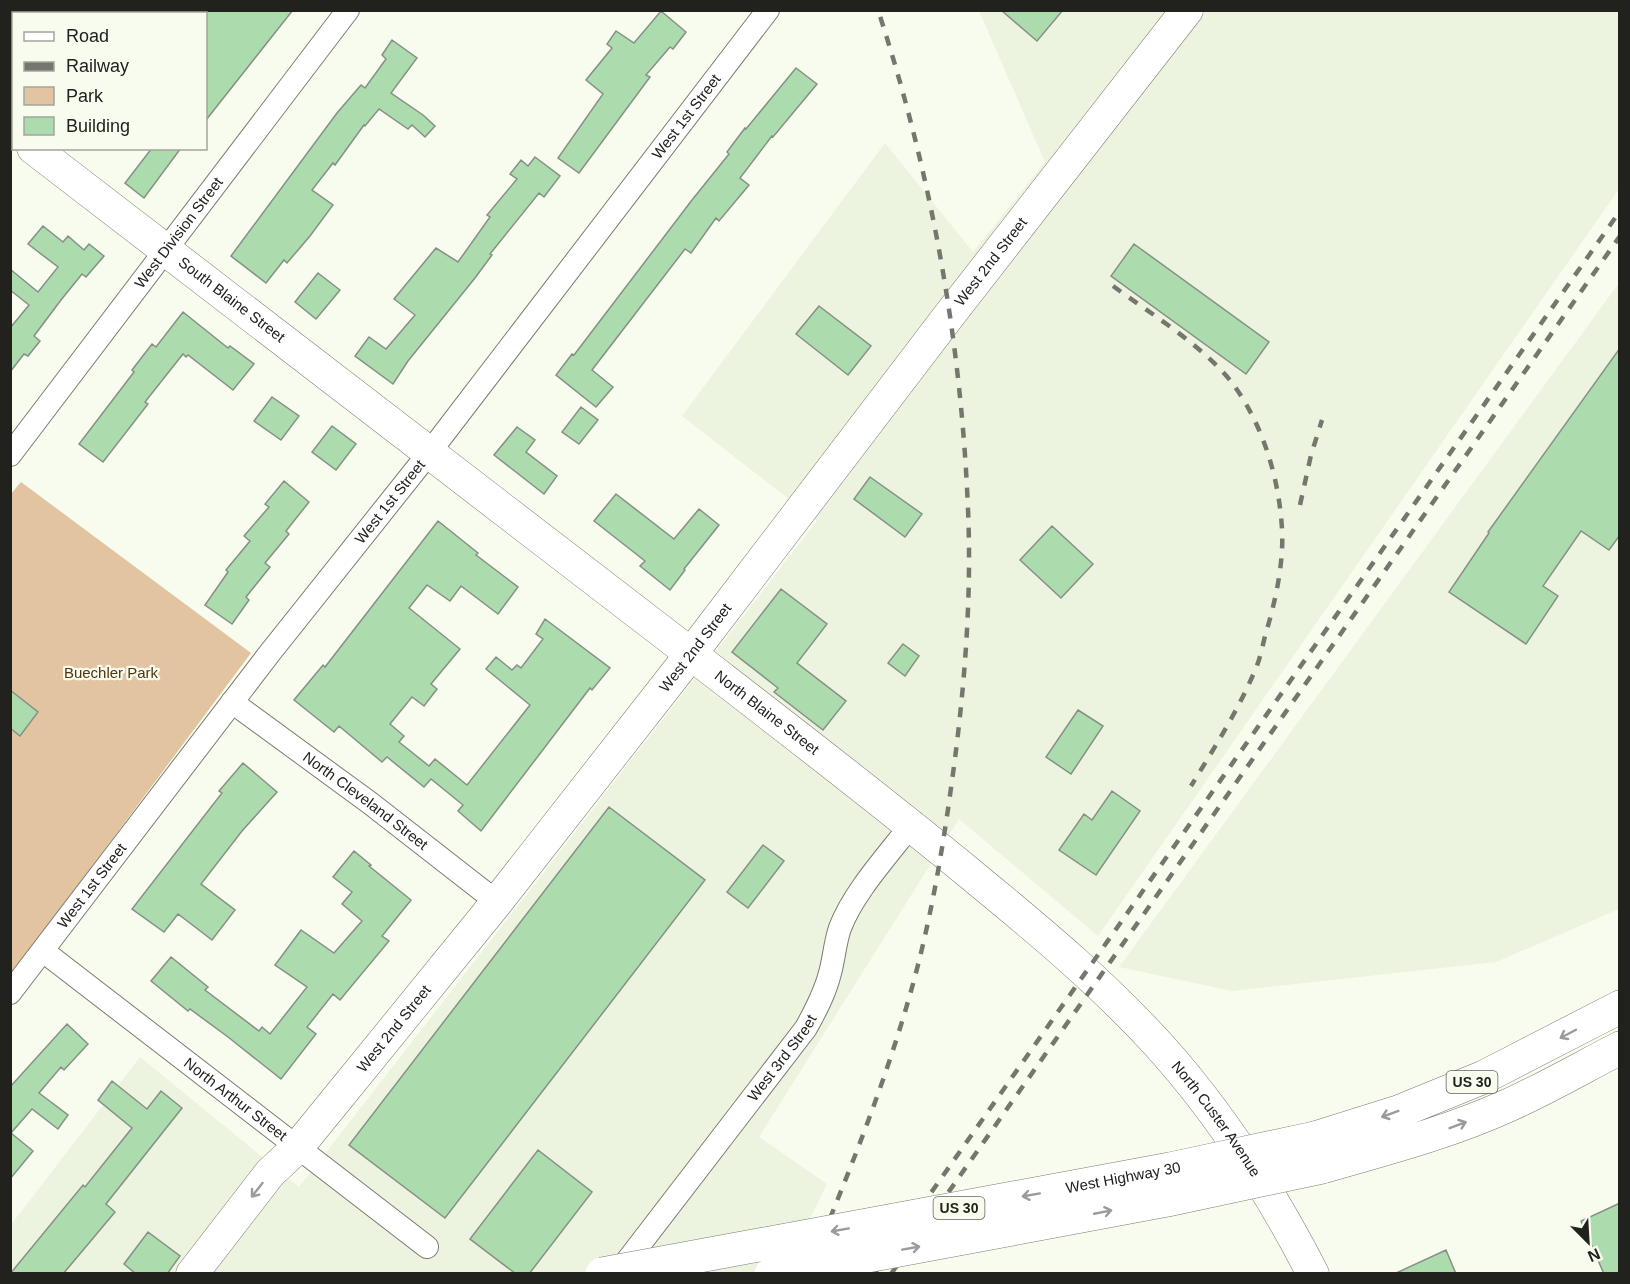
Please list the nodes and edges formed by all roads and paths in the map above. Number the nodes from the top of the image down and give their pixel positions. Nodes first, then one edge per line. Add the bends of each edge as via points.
1 (348, 10) edge
2 (1187, 10) edge
3 (768, 11) edge
4 (36, 150) edge
5 (166, 250) junction
6 (429, 453) junction
7 (10, 455) edge
8 (691, 654) junction
9 (232, 702) junction
10 (911, 825) junction
11 (497, 902) junction
12 (43, 951) junction
13 (1097, 981) joint
14 (10, 993) edge
15 (1620, 1007) edge
16 (1620, 1048) edge
17 (297, 1148) junction
18 (1319, 1153) junction
19 (427, 1247) dead end
20 (192, 1274) edge
21 (602, 1274) edge
22 (617, 1274) edge
23 (771, 1274) edge
24 (1313, 1274) edge

1 - 5 street, West Division Street
2 - 8 street, West 2nd Street
3 - 6 street, West 1st Street
4 - 5 street, South Blaine Street
5 - 6 street, South Blaine Street
5 - 7 street, West Division Street
6 - 8 street, North Blaine Street
6 - 9 street, West 1st Street
8 - 10 street, North Blaine Street
8 - 11 street, West 2nd Street
9 - 11 street, North Cleveland Street
9 - 12 street, West 1st Street
10 - 13 street, North Blaine Street
10 - 22 street, West 3rd Street via 846,916 823,997 806,1028
11 - 17 street, West 2nd Street
12 - 14 street, West 1st Street
12 - 17 street, North Arthur Street
13 - 24 street, North Custer Avenue via 1165,1052 1217,1117 1277,1206
15 -> 18 highway, West Highway 30 / US 30 via 1484,1077 1387,1116
18 -> 16 highway, West Highway 30 / US 30 via 1442,1131 1539,1091
17 - 19 street, North Arthur Street
17 -> 20 street, West 2nd Street via 270,1173
18 -> 21 highway, West Highway 30 / US 30, bridge via 1170,1169
23 -> 18 highway, West Highway 30 / US 30, bridge via 1135,1206

